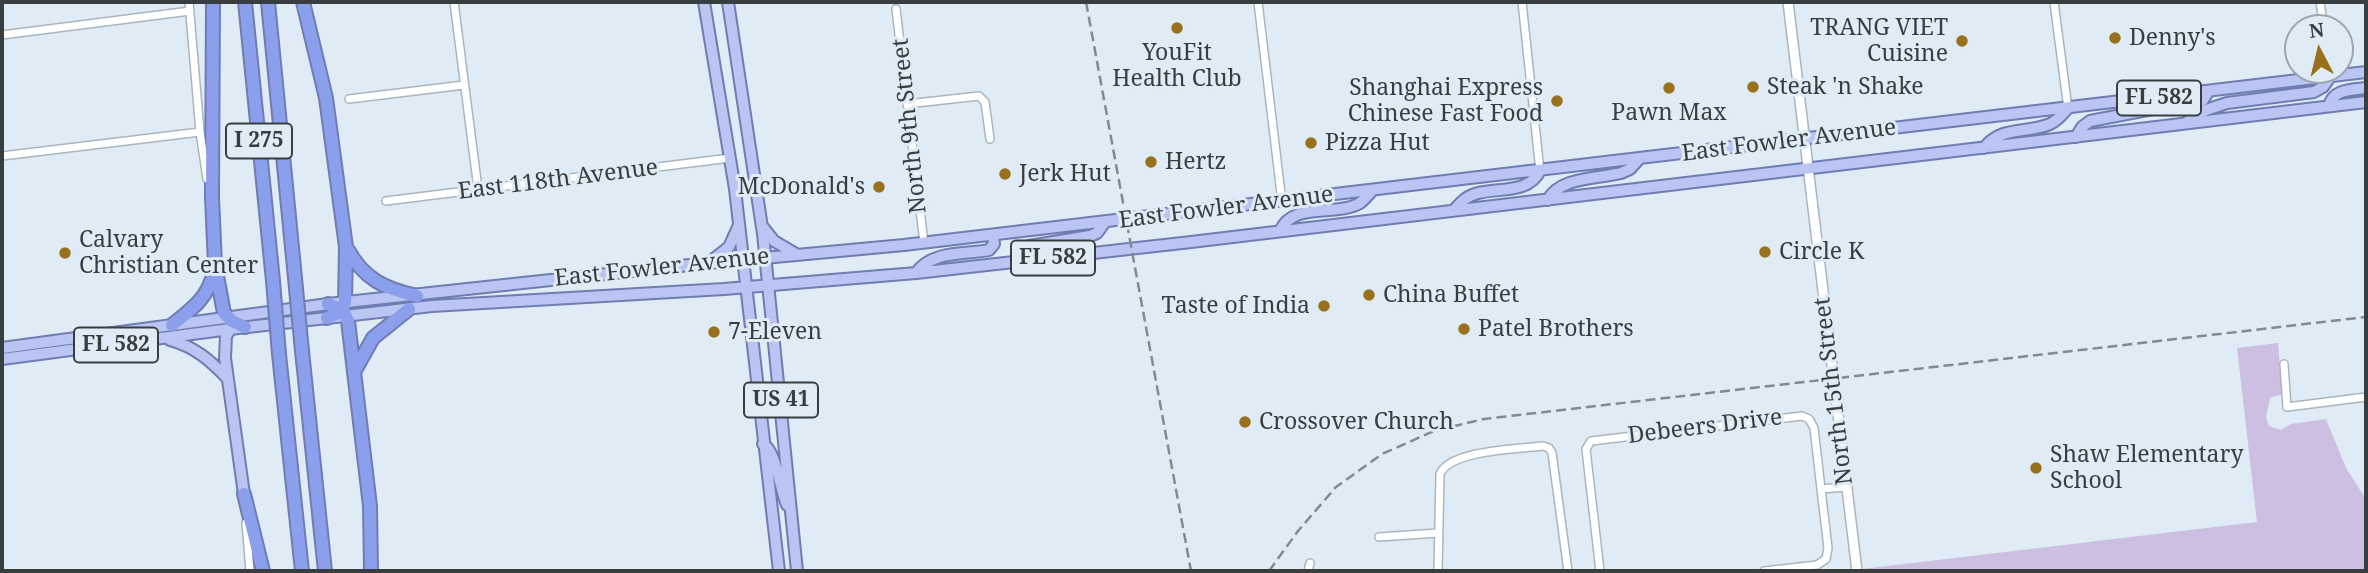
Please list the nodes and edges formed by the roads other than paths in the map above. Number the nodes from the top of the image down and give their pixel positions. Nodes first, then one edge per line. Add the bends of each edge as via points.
1 (189, 2) edge
2 (213, 2) edge
3 (245, 2) edge
4 (268, 2) edge
5 (303, 2) edge
6 (454, 2) edge
7 (704, 2) edge
8 (728, 2) edge
9 (1258, 2) edge
10 (1522, 2) edge
11 (1787, 2) edge
12 (2054, 2) edge
13 (896, 9) dead end
14 (190, 11) junction
15 (2, 35) edge
16 (2284, 80) edge
17 (2325, 84) edge
18 (464, 85) junction
19 (2366, 88) edge
20 (2208, 92) junction
21 (349, 99) dead end
22 (2366, 102) edge
23 (907, 104) junction
24 (2329, 106) junction
25 (2068, 109) junction
26 (2185, 124) junction
27 (201, 132) junction
28 (2076, 137) junction
29 (990, 139) dead end
30 (1804, 139) junction
31 (1984, 148) junction
32 (2, 156) edge
33 (730, 158) junction
34 (1639, 159) junction
35 (1808, 169) junction
36 (1540, 171) junction
37 (478, 189) junction
38 (1372, 191) junction
39 (1548, 200) junction
40 (386, 201) dead end
41 (1282, 202) junction
42 (1453, 211) junction
43 (212, 212) junction
44 (1105, 222) junction
45 (739, 224) junction
46 (762, 225) junction
47 (1280, 231) junction
48 (993, 235) junction
49 (924, 243) junction
50 (346, 247) junction
51 (798, 255) junction
52 (765, 258) junction
53 (744, 260) junction
54 (1016, 262) junction
55 (708, 263) junction
56 (215, 265) junction
57 (916, 273) junction
58 (769, 286) junction
59 (746, 288) junction
60 (417, 296) junction
61 (328, 304) joint
62 (409, 309) junction
63 (345, 310) junction
64 (327, 318) joint
65 (238, 323) junction
66 (172, 325) junction
67 (164, 339) junction
68 (2, 348) edge
69 (2, 359) edge
70 (2284, 364) dead end
71 (354, 373) junction
72 (228, 379) junction
73 (2366, 397) edge
74 (763, 444) junction
75 (1846, 486) junction
76 (1821, 489) junction
77 (244, 494) junction
78 (792, 514) junction
79 (1438, 533) junction
80 (1379, 537) dead end
81 (250, 571) edge
82 (263, 571) edge
83 (302, 571) edge
84 (324, 571) edge
85 (371, 571) edge
86 (779, 571) edge
87 (797, 571) edge
88 (1438, 571) edge
89 (1568, 571) edge
90 (1600, 571) edge
91 (1764, 571) edge
92 (1857, 571) edge

1 - 14 street
2 - 43 highway
3 - 83 highway, I 275, bridge
4 - 84 highway, I 275, bridge
5 - 50 highway via 328,110
6 - 18 street
7 - 33 main road, US 41
8 - 46 main road, US 41
9 - 41 street
10 - 36 street
11 - 30 street, North 15th Street
12 - 25 street
13 - 23 street, North 9th Street
14 - 15 street
14 - 27 street
16 - 20 main road, East Fowler Avenue / FL 582
17 - 26 main road via 2314,92 2227,103
18 - 21 street
18 - 37 street
19 - 24 main road via 2339,93
20 - 25 main road, East Fowler Avenue / FL 582
20 - 28 main road via 2196,104 2090,121
22 - 24 main road, East Fowler Avenue / FL 582
23 - 29 street via 979,96 985,102
23 - 49 street, North 9th Street
24 - 26 main road, East Fowler Avenue / FL 582
25 - 30 main road, East Fowler Avenue / FL 582
25 - 31 main road via 2054,122 2008,131
26 - 28 main road, East Fowler Avenue / FL 582
27 - 32 street
27 - 43 street
28 - 31 main road, East Fowler Avenue / FL 582
30 - 34 main road, East Fowler Avenue / FL 582
30 - 35 street, North 15th Street
31 - 35 main road, East Fowler Avenue / FL 582
33 - 37 street, East 118th Avenue
33 - 45 main road, US 41
34 - 36 main road, East Fowler Avenue / FL 582
34 - 39 main road via 1621,173 1564,184
35 - 39 main road, East Fowler Avenue / FL 582
35 - 75 street, North 15th Street
36 - 38 main road, East Fowler Avenue / FL 582
36 - 42 main road via 1524,186 1466,198
37 - 40 street, East 118th Avenue
38 - 41 main road, East Fowler Avenue / FL 582
38 - 47 main road via 1359,203 1292,216
39 - 42 main road, East Fowler Avenue / FL 582
41 - 44 main road, East Fowler Avenue / FL 582
42 - 47 main road, East Fowler Avenue / FL 582
43 - 56 highway
44 - 48 main road, East Fowler Avenue / FL 582
44 - 54 main road via 1090,236 1026,247
45 - 53 main road, US 41
45 - 55 main road via 729,247
46 - 51 main road via 774,241
46 - 52 main road, US 41
47 - 54 main road, East Fowler Avenue / FL 582
48 - 49 main road, East Fowler Avenue / FL 582
48 - 57 main road via 989,250 932,259
49 - 51 main road, East Fowler Avenue / FL 582
50 - 60 highway via 372,280
50 - 63 highway
51 - 52 main road, East Fowler Avenue / FL 582
52 - 53 main road, East Fowler Avenue / FL 582
52 - 58 main road, US 41
53 - 55 main road, East Fowler Avenue / FL 582
53 - 59 main road, US 41
54 - 57 main road, East Fowler Avenue / FL 582
55 - 60 main road, East Fowler Avenue / FL 582
56 - 65 highway via 222,304
56 - 66 highway via 206,293
57 - 58 main road, East Fowler Avenue / FL 582
58 - 59 main road, East Fowler Avenue / FL 582
58 - 78 main road, US 41
59 - 62 main road, East Fowler Avenue / FL 582
59 - 74 main road, US 41
60 - 63 main road, East Fowler Avenue / FL 582
61 - 63 highway
61 - 65 main road, FL 582
62 - 63 main road, East Fowler Avenue / FL 582
62 - 71 highway via 373,338
63 - 64 highway
63 - 71 highway
64 - 65 main road, FL 582
65 - 66 main road, FL 582
65 - 67 main road, FL 582
65 - 72 main road via 224,346
66 - 68 main road, FL 582
67 - 69 main road, FL 582
67 - 72 main road via 201,353
70 - 73 street via 2287,407
71 - 85 highway via 370,506
72 - 77 main road
74 - 78 main road via 773,453 778,481
74 - 86 main road, US 41
75 - 76 street
75 - 92 street, North 15th Street
76 - 90 street, Debeers Drive via 1813,425 1802,416 1594,440 1586,449
76 - 91 street, Debeers Drive via 1826,559 1817,565
77 - 81 street
77 - 82 highway
78 - 87 main road, US 41
79 - 80 street
79 - 88 street
79 - 89 street via 1440,474 1445,466 1489,452 1546,447 1552,453

